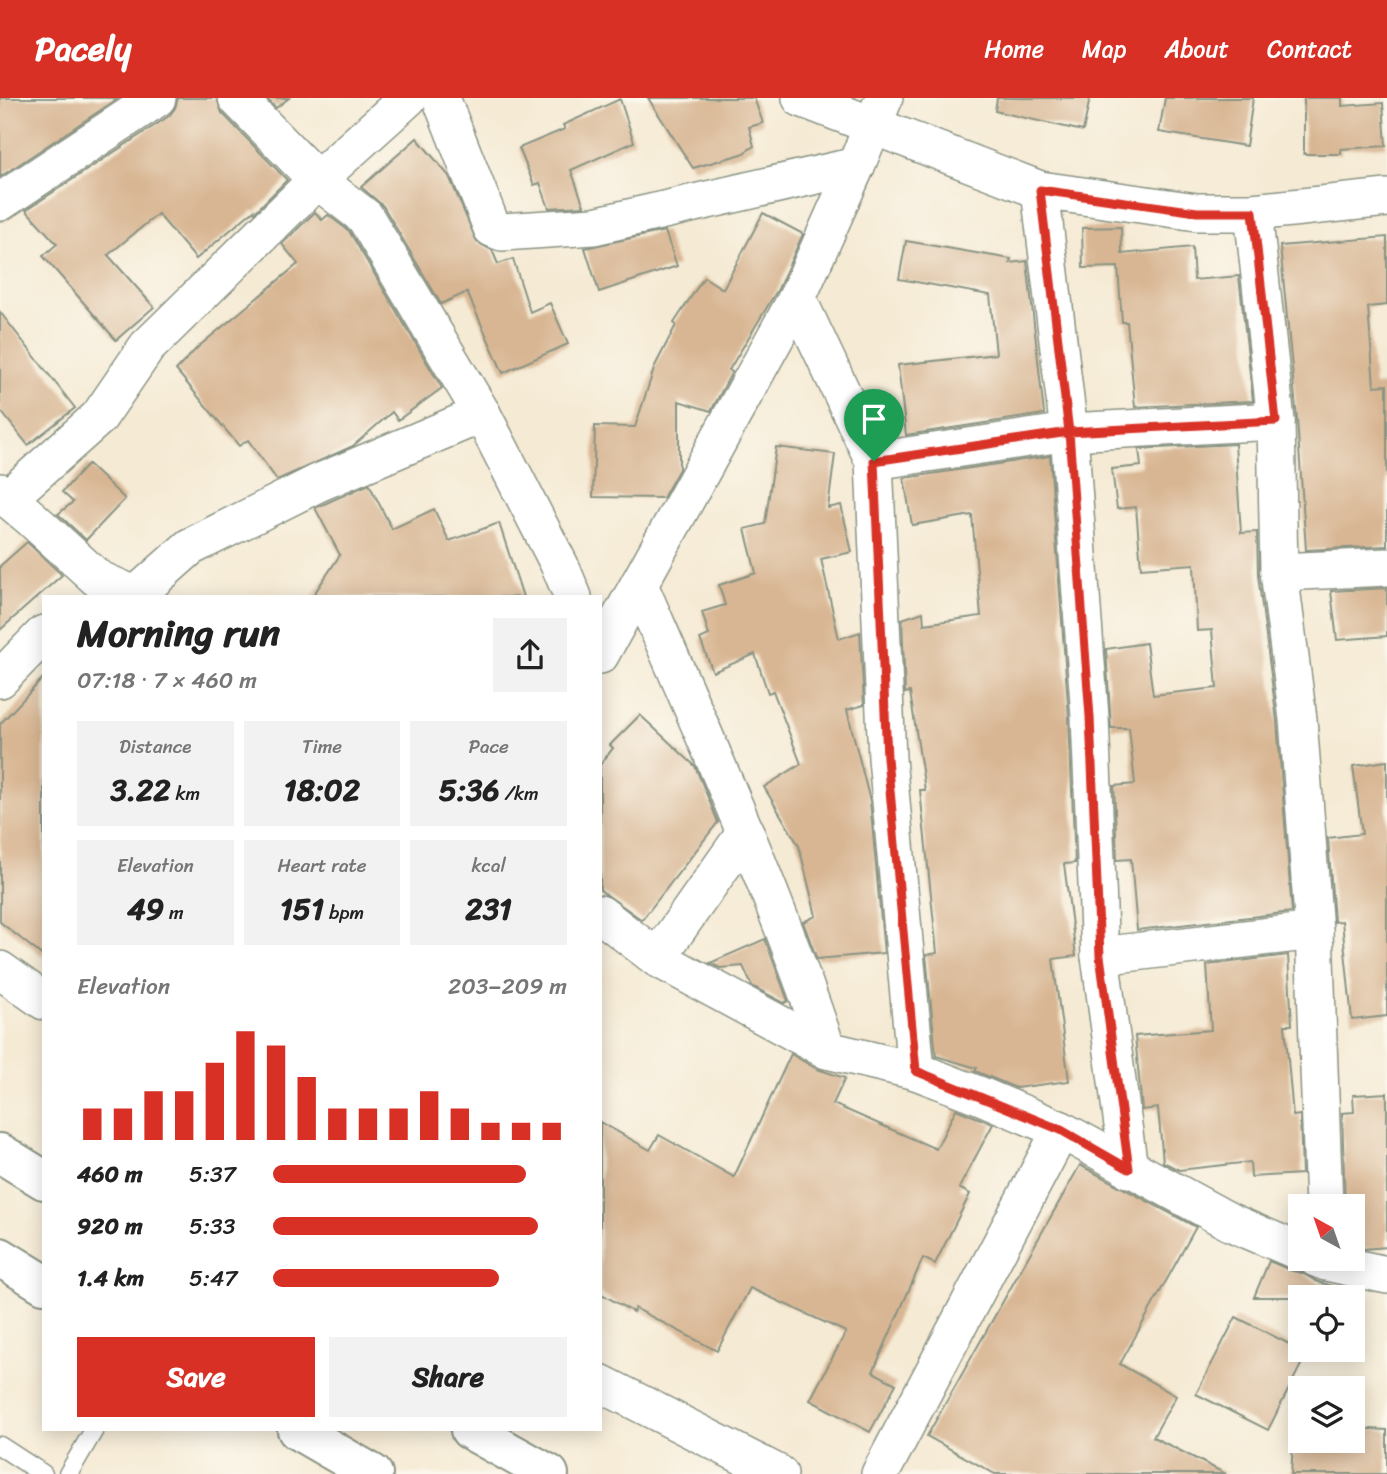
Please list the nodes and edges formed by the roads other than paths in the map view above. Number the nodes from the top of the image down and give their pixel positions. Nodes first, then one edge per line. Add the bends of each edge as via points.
1 (157, 98) edge
2 (237, 98) edge
3 (408, 98) edge
4 (441, 98) edge
5 (801, 98) edge
6 (878, 111) edge
7 (856, 166) junction
8 (317, 180) junction
9 (1040, 190) junction
10 (1387, 198) edge
11 (0, 202) edge
12 (1253, 212) junction
13 (797, 298) junction
14 (482, 414) junction
15 (1276, 421) junction
16 (1069, 432) junction
17 (874, 461) junction
18 (3, 496) edge
19 (1387, 567) edge
20 (1279, 572) junction
21 (639, 585) junction
22 (89, 588) edge
23 (131, 595) edge
24 (138, 595) edge
25 (572, 595) edge
26 (42, 636) edge
27 (602, 651) edge
28 (0, 679) edge
29 (746, 832) junction
30 (602, 916) edge
31 (1314, 931) junction
32 (1100, 956) junction
33 (657, 958) junction
34 (0, 970) edge
35 (42, 1000) edge
36 (827, 1051) junction
37 (916, 1071) junction
38 (1061, 1130) junction
39 (0, 1153) edge
40 (1129, 1169) junction
41 (42, 1179) edge
42 (1324, 1194) edge
43 (1288, 1246) edge
44 (0, 1257) edge
45 (1365, 1270) edge
46 (1387, 1275) edge
47 (42, 1283) edge
48 (602, 1384) edge
49 (93, 1431) edge
50 (299, 1431) edge
51 (472, 1431) edge
52 (0, 1446) edge
53 (43, 1474) edge
54 (68, 1474) edge
55 (373, 1474) edge
56 (549, 1474) edge
57 (779, 1474) edge
58 (880, 1474) edge

1 - 11 street
2 - 8 street
3 - 8 street
4 - 7 street via 492,228 502,232 594,226
5 - 6 street
6 - 7 street
6 - 9 street
7 - 13 street
8 - 14 street via 365,217
8 - 18 street via 147,347 99,417
9 - 12 street via 1197,212
9 - 16 street
10 - 12 street
12 - 15 street
13 - 17 street
13 - 21 street
14 - 24 street via 318,482 190,547
14 - 25 street
15 - 16 street
15 - 20 street
16 - 17 street
16 - 32 street via 1090,717
17 - 37 street via 887,758
18 - 22 street via 32,518
19 - 20 street
20 - 31 street via 1298,719
21 - 27 street
21 - 29 street
22 - 23 street
26 - 28 street
29 - 33 street
29 - 36 street
30 - 33 street
31 - 32 street
31 - 42 street
32 - 40 street
33 - 36 street
34 - 35 street
36 - 37 street
37 - 38 street
38 - 40 street
38 - 58 street
39 - 41 main road
40 - 43 street via 1230,1222
44 - 47 main road
45 - 46 street
48 - 57 street
49 - 54 lane
50 - 55 main road
51 - 56 main road
52 - 53 lane

